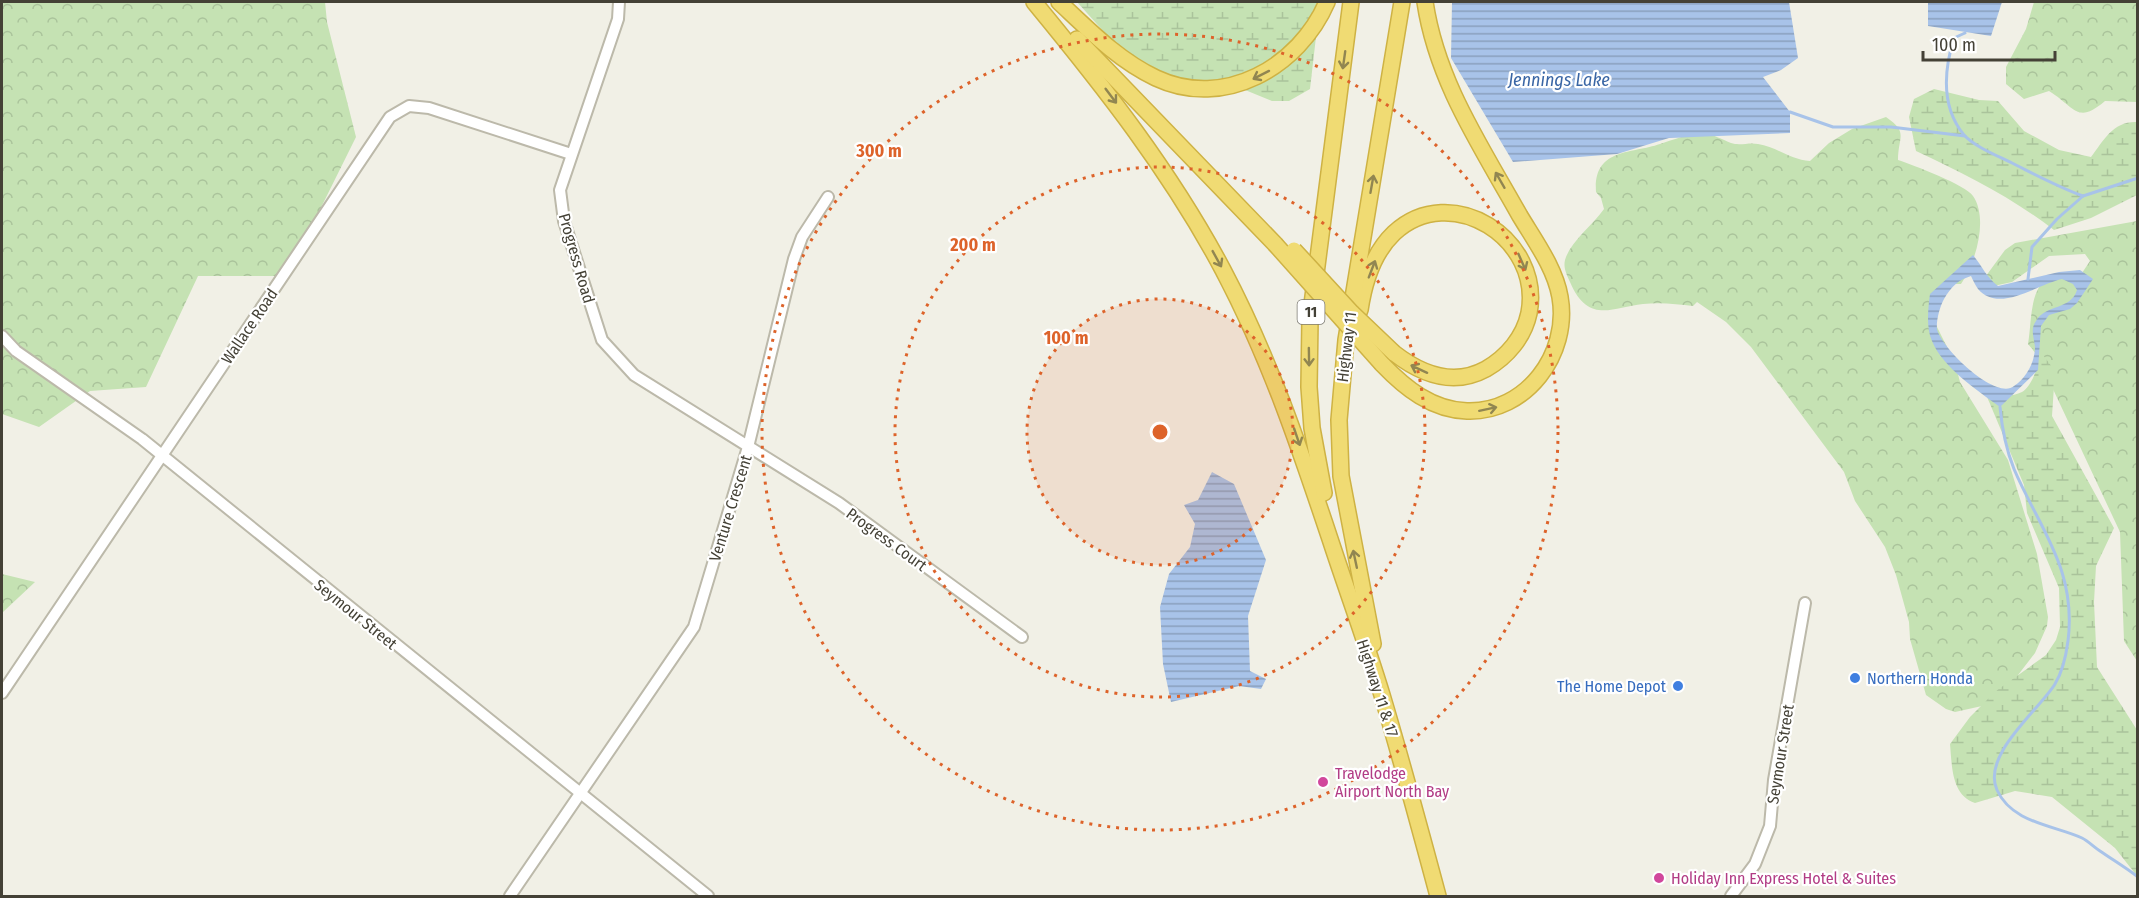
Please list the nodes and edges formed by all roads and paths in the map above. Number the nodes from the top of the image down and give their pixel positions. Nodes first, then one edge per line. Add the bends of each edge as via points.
1 (619, 2) edge
2 (1036, 2) edge
3 (1057, 2) edge
4 (1327, 2) edge
5 (1351, 2) edge
6 (1402, 2) edge
7 (1425, 2) edge
8 (572, 154) junction
9 (828, 197) dead end
10 (1279, 241) junction
11 (2, 336) edge
12 (1388, 359) junction
13 (748, 447) junction
14 (1339, 450) junction
15 (162, 456) junction
16 (1804, 603) dead end
17 (1362, 618) junction
18 (1022, 637) dead end
19 (2, 693) edge
20 (581, 796) junction
21 (510, 897) edge
22 (708, 897) edge
23 (1438, 897) edge
24 (1731, 897) edge

1 - 8 street, Progress Road via 618,19
2 - 10 highway
2 -> 17 highway via 1146,145 1223,270 1293,426
4 -> 3 highway via 1308,34 1280,64 1247,81 1208,88 1180,86 1143,71 1105,45
3 - 10 highway
5 -> 17 highway, Highway 11 / 11 via 1308,348 1312,428 1325,501
14 -> 6 highway, Highway 11 / 11 via 1346,340
12 -> 7 highway via 1402,384 1432,403 1456,411 1492,409 1524,392 1542,373 1555,349 1561,325 1557,285 1451,94 1436,54
8 - 13 street, Progress Road via 560,190 564,221 602,340 634,375
8 - 15 street, Wallace Road via 429,108 409,106 390,117
9 - 13 street, Venture Crescent via 802,237 794,259
10 - 12 highway, bridge
11 - 15 street, Seymour Street via 16,351
14 -> 12 highway via 1361,303 1373,264 1386,242 1415,219 1450,214 1475,219 1509,241 1524,263 1530,304 1524,327 1504,356 1483,371 1457,378 1419,371
13 - 18 street, Progress Court via 839,503
13 - 20 street, Venture Crescent via 694,627
17 -> 14 highway, Highway 11 / 11
15 - 19 street, Wallace Road
15 - 20 street, Seymour Street
16 - 24 street, Seymour Street via 1770,826 1755,864
17 - 23 highway, Highway 11 & 17 / 11
20 - 21 street, Venture Crescent
20 - 22 street, Seymour Street

